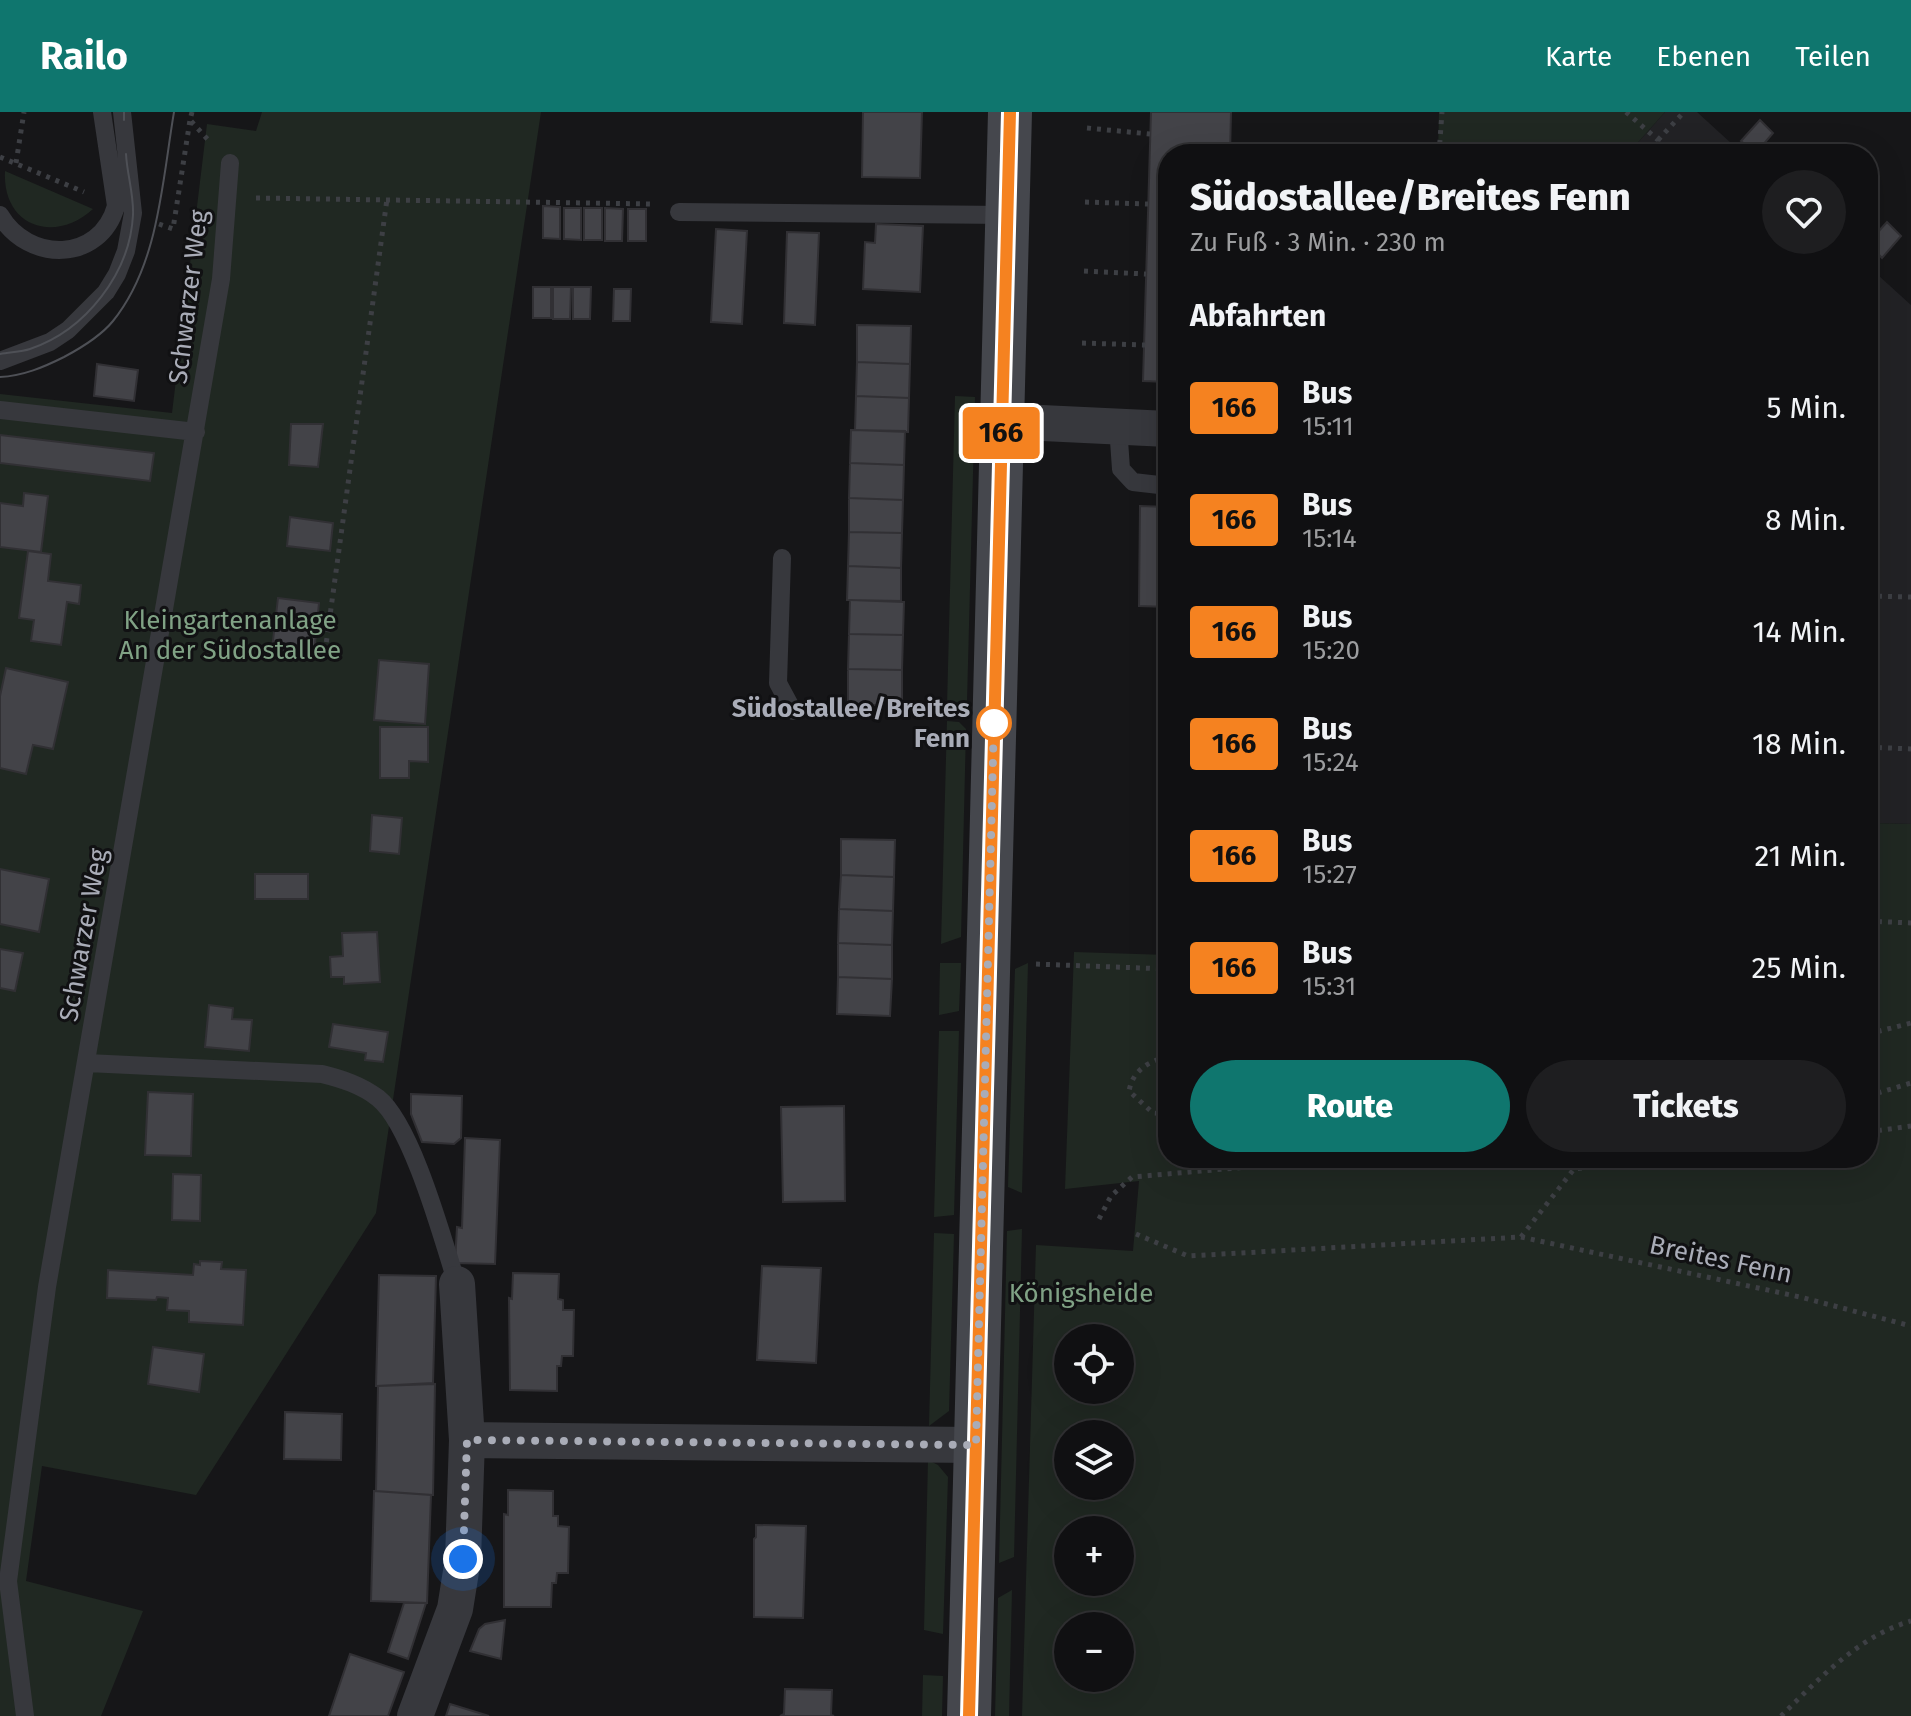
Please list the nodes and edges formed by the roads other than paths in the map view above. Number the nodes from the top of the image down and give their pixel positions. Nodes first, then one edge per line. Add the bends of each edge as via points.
1 (102, 112) edge
2 (122, 112) edge
3 (1010, 112) edge
4 (230, 163) road end
5 (679, 212) road end
6 (0, 215) edge
7 (1007, 215) junction
8 (0, 343) edge
9 (30, 349) junction
10 (0, 361) edge
11 (0, 410) edge
12 (1002, 421) junction
13 (1118, 426) junction
14 (1158, 428) edge
15 (196, 432) junction
16 (1158, 485) edge
17 (782, 558) dead end
18 (793, 711) dead end
19 (87, 1063) junction
20 (457, 1284) joint
21 (467, 1440) junction
22 (976, 1445) junction
23 (25, 1716) edge
24 (415, 1716) edge
25 (969, 1716) edge

1 - 6 lane via 116,206 102,233 77,247 46,250 14,235
2 - 9 lane via 133,213 126,251 106,292 88,312 68,330
3 - 7 street
4 - 15 lane, Schwarzer Weg via 221,279
5 - 7 lane
7 - 12 street
8 - 9 lane
9 - 10 lane
11 - 15 lane
12 - 13 street
12 - 22 street
13 - 14 street
13 - 16 lane via 1121,469 1133,482
15 - 19 lane, Schwarzer Weg
17 - 18 lane via 778,683
19 - 20 lane via 322,1074 350,1081 380,1099 402,1130
19 - 23 lane, Schwarzer Weg via 47,1287 8,1581
20 - 21 street
21 - 22 street
21 - 24 street via 463,1559 455,1609
22 - 25 street

